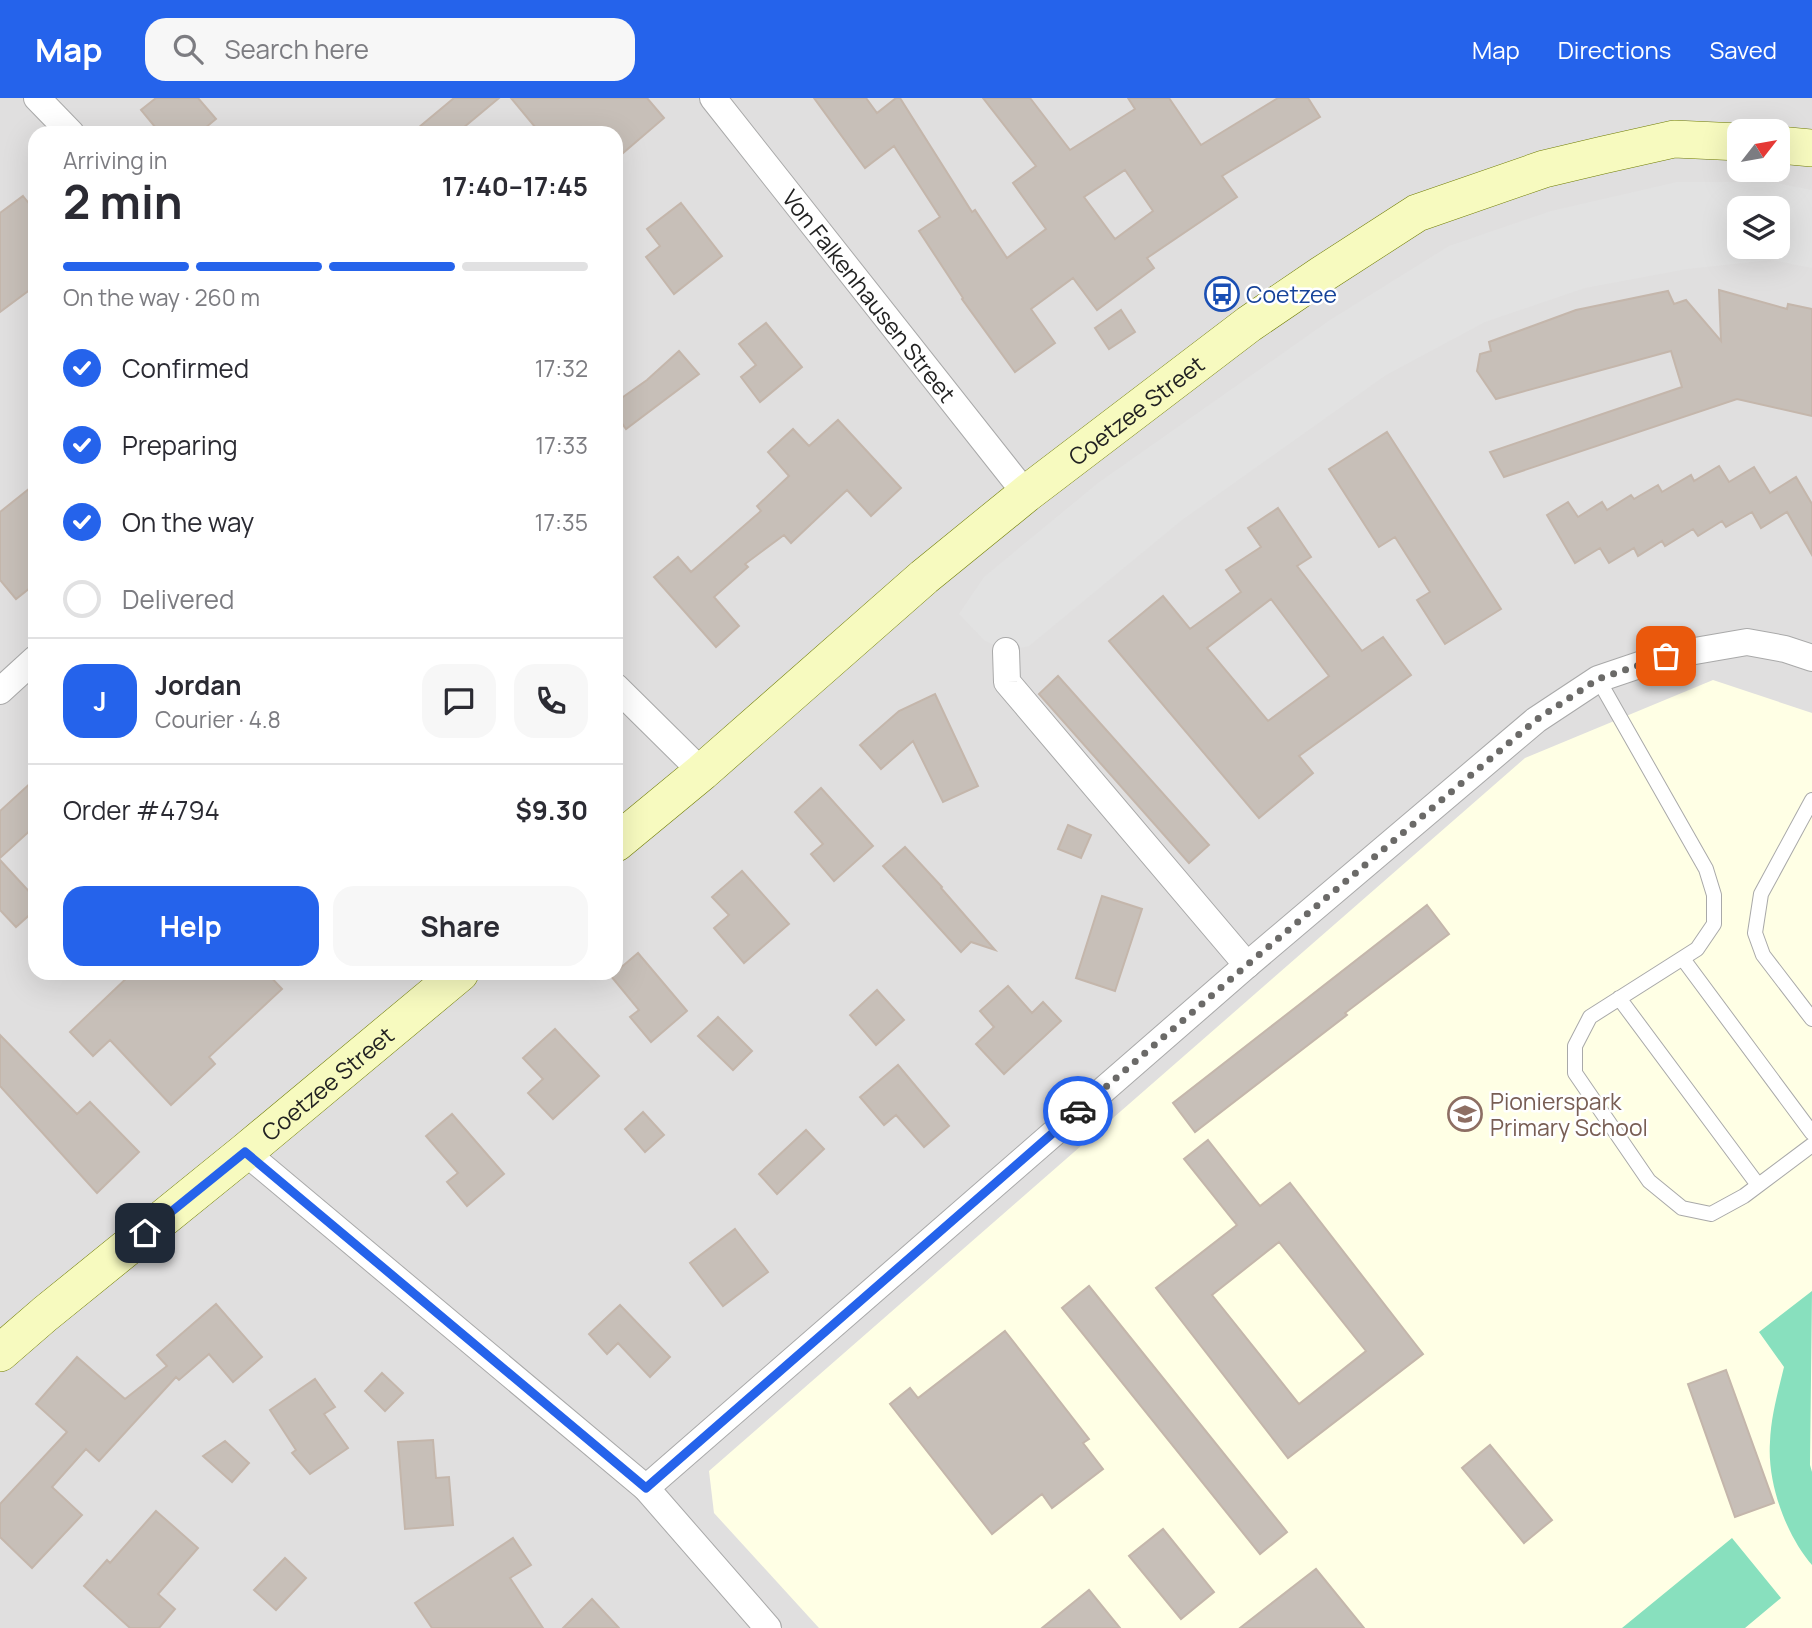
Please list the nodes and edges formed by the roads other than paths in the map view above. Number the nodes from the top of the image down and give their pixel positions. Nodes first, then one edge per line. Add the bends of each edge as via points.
1 (37, 98) edge
2 (713, 98) edge
3 (64, 126) edge
4 (1727, 141) edge
5 (1790, 146) edge
6 (1812, 148) edge
7 (1026, 494) junction
8 (1006, 651) dead end
9 (1812, 658) edge
10 (28, 665) edge
11 (1598, 679) junction
12 (0, 691) edge
13 (623, 694) edge
14 (702, 772) junction
15 (1812, 800) edge
16 (623, 837) edge
17 (1683, 959) junction
18 (1247, 965) junction
19 (452, 980) edge
20 (1619, 999) junction
21 (1812, 1019) edge
22 (1812, 1133) edge
23 (1812, 1145) edge
24 (245, 1152) junction
25 (1758, 1185) junction
26 (0, 1353) edge
27 (646, 1488) junction
28 (768, 1628) edge

1 - 3 street
2 - 7 street, Von Falkenhausen Street
4 - 7 street, Coetzee Street via 1674,139 1627,149 1545,169 1418,213 1248,324
5 - 6 street
7 - 14 street, Coetzee Street
8 - 18 street via 1007,682
9 - 11 street via 1747,642 1666,656
10 - 12 street
11 - 17 lane via 1706,869 1714,895 1714,924 1697,949
11 - 18 street via 1526,728
13 - 14 street
14 - 16 street, Coetzee Street
15 - 21 lane via 1761,894 1755,933 1763,955
17 - 20 lane
17 - 22 lane
18 - 27 street
19 - 24 street, Coetzee Street
20 - 25 lane
20 - 25 lane via 1590,1017 1575,1046 1575,1073 1649,1181 1682,1208 1711,1214
23 - 25 lane
24 - 26 street, Coetzee Street
24 - 27 street
27 - 28 street

